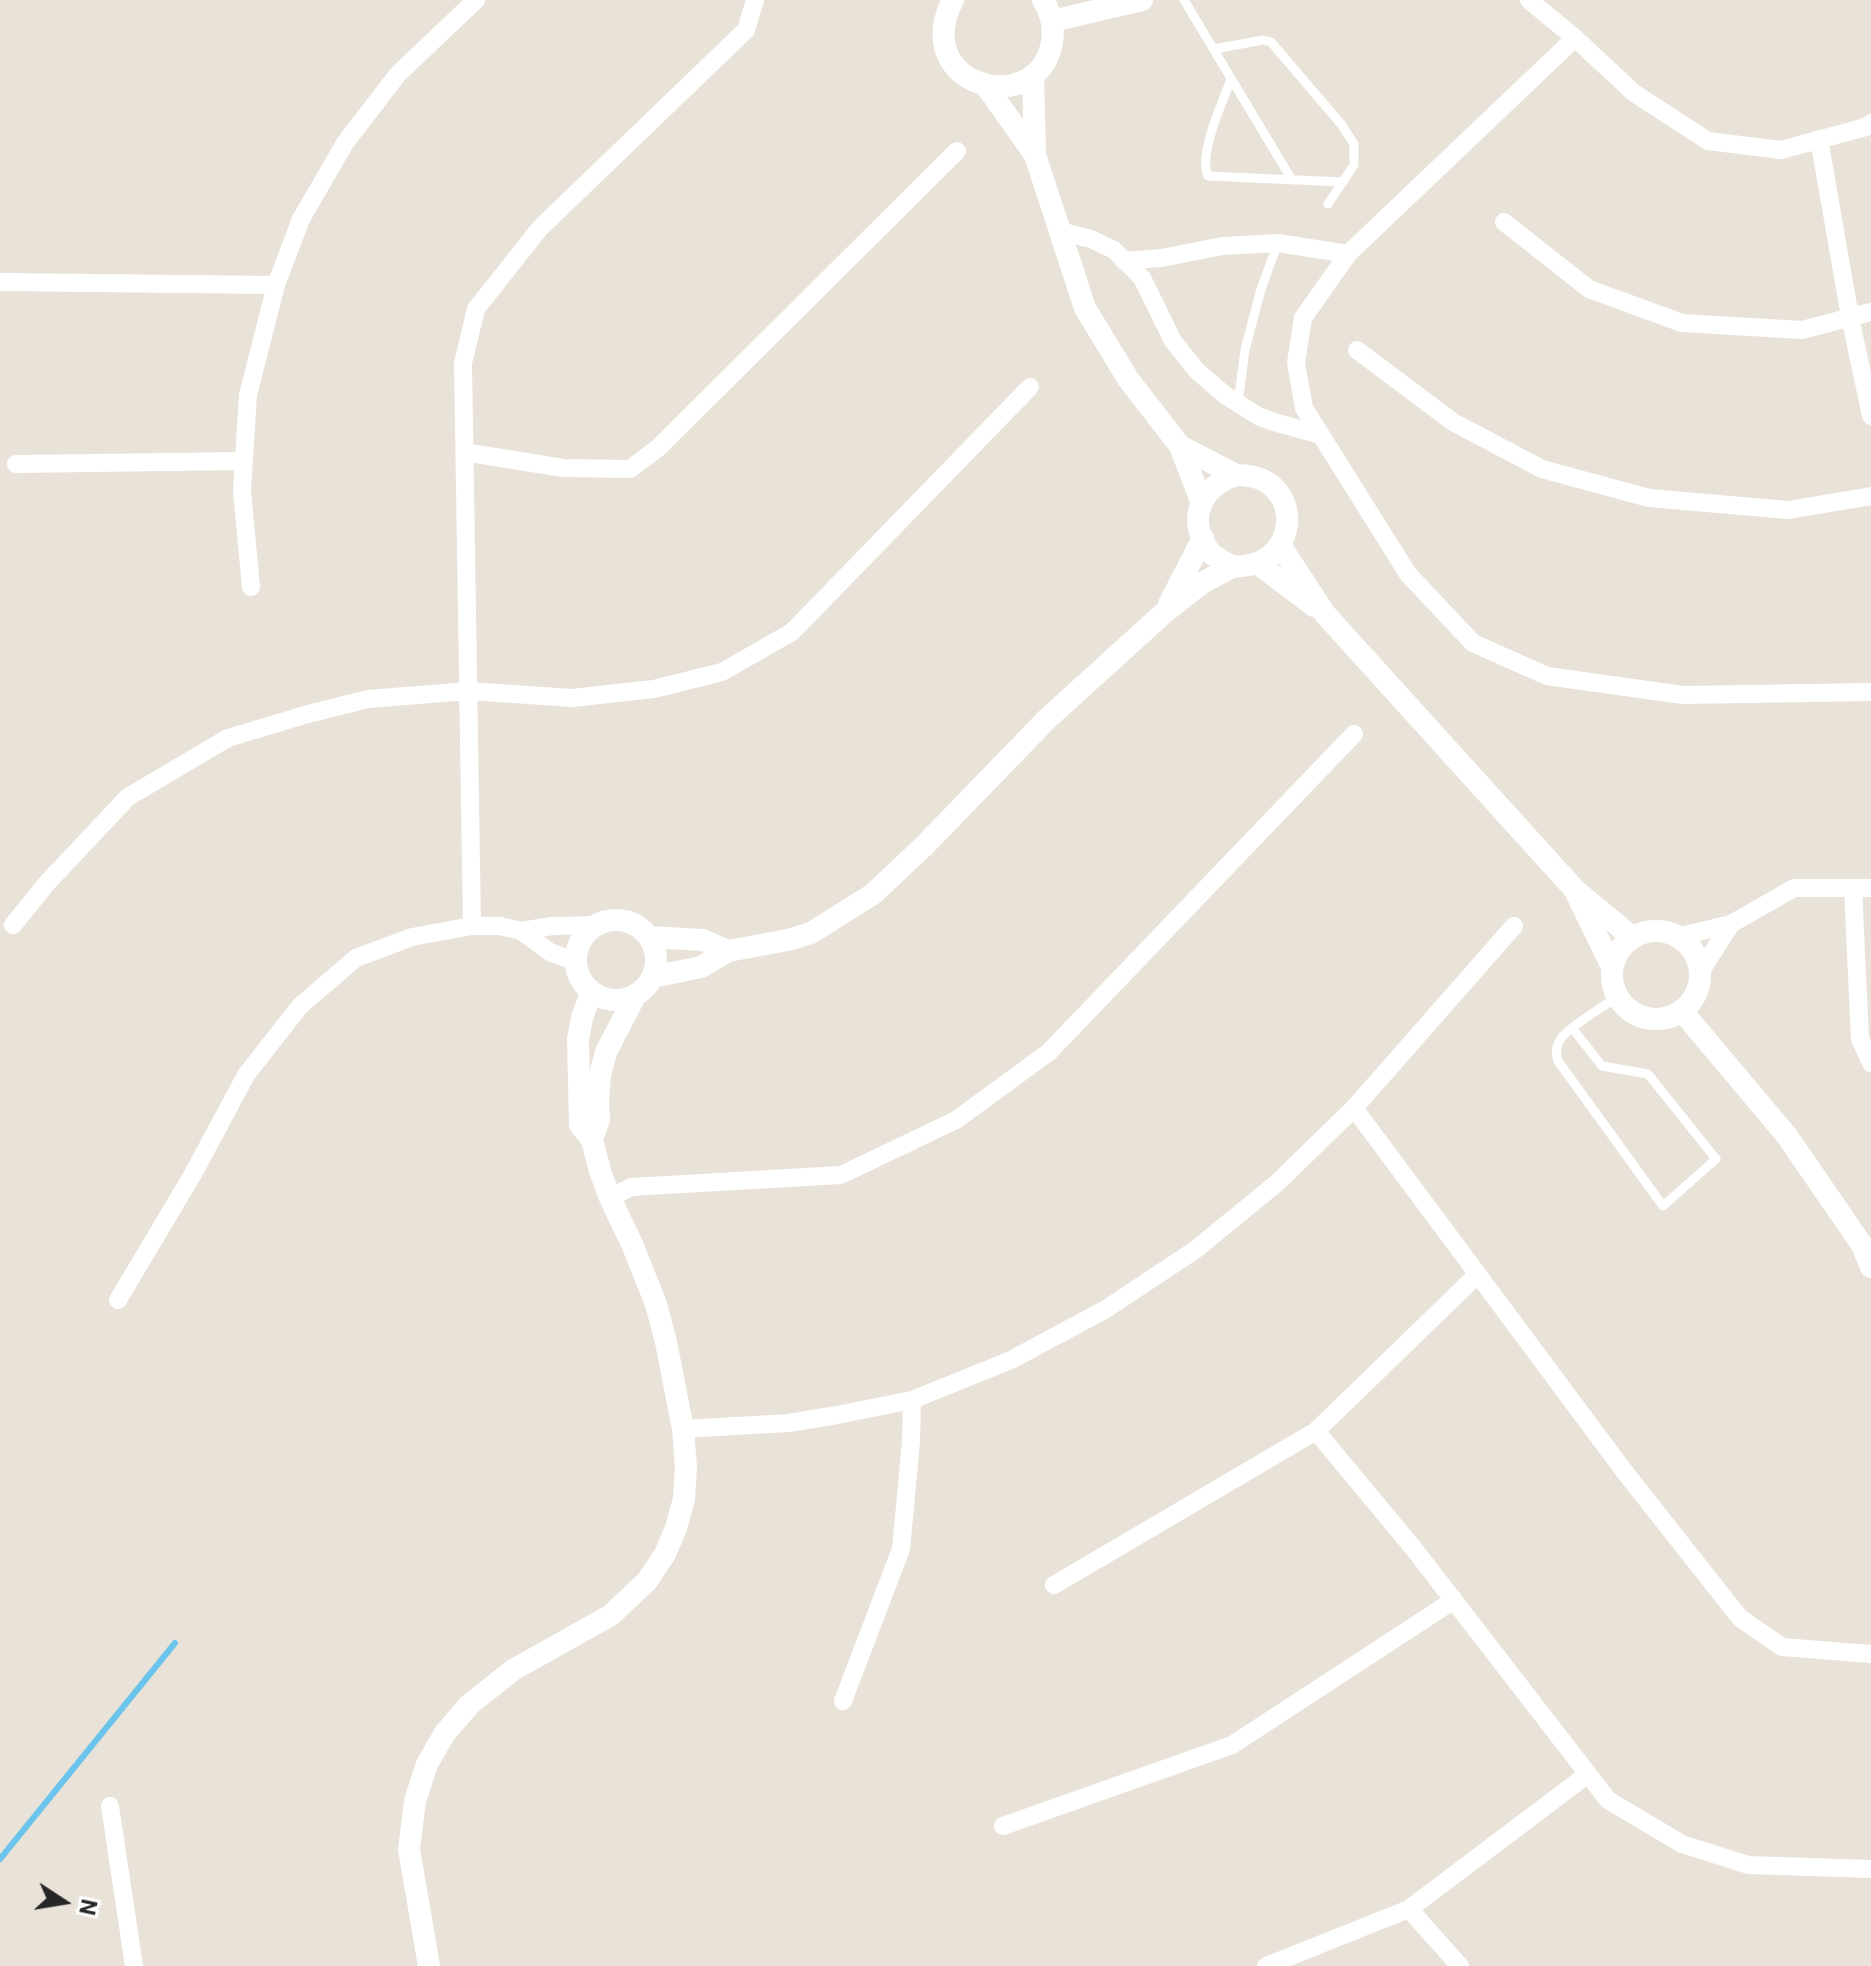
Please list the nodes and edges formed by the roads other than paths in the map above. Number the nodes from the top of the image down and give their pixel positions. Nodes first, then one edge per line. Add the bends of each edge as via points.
1 (476, 0) edge
2 (755, 0) edge
3 (953, 0) edge
4 (1043, 0) edge
5 (1142, 0) edge
6 (1184, 0) edge
7 (1529, 0) edge
8 (1052, 21) junction
9 (1575, 38) junction
10 (1214, 49) junction
11 (1033, 75) junction
12 (1231, 79) junction
13 (986, 86) junction
14 (1871, 123) edge
15 (1819, 139) junction
16 (957, 151) dead end
17 (1035, 155) junction
18 (1292, 180) junction
19 (1343, 182) junction
20 (1328, 204) dead end
21 (1504, 222) dead end
22 (1060, 231) junction
23 (1278, 243) junction
24 (1348, 254) junction
25 (1124, 261) junction
26 (0, 282) edge
27 (276, 285) junction
28 (1871, 312) edge
29 (1850, 317) junction
30 (1357, 350) dead end
31 (1030, 387) dead end
32 (1238, 403) junction
33 (1871, 416) edge
34 (1321, 435) junction
35 (1180, 446) junction
36 (464, 452) junction
37 (244, 461) junction
38 (16, 464) dead end
39 (1236, 475) junction
40 (1871, 496) edge
41 (1201, 501) junction
42 (1203, 538) junction
43 (1280, 545) junction
44 (1257, 563) junction
45 (1232, 567) junction
46 (251, 587) dead end
47 (1165, 612) junction
48 (1325, 614) junction
49 (469, 691) junction
50 (1871, 692) edge
51 (1354, 734) dead end
52 (1862, 888) edge
53 (1575, 890) junction
54 (1731, 924) junction
55 (13, 925) dead end
56 (596, 925) junction
57 (472, 926) junction
58 (1514, 926) dead end
59 (521, 931) junction
60 (1681, 936) junction
61 (649, 937) junction
62 (1632, 937) junction
63 (728, 951) junction
64 (576, 962) junction
65 (1612, 967) junction
66 (1700, 972) junction
67 (652, 977) junction
68 (591, 992) junction
69 (635, 996) junction
70 (1617, 997) junction
71 (1682, 1011) junction
72 (1573, 1029) junction
73 (1871, 1063) edge
74 (1354, 1108) junction
75 (592, 1140) junction
76 (610, 1198) junction
77 (1871, 1267) edge
78 (1477, 1275) junction
79 (118, 1300) dead end
80 (912, 1400) junction
81 (683, 1429) junction
82 (1316, 1431) junction
83 (1054, 1585) dead end
84 (1454, 1600) junction
85 (1871, 1654) edge
86 (843, 1701) dead end
87 (1588, 1774) junction
88 (110, 1806) dead end
89 (1003, 1826) dead end
90 (1871, 1869) edge
91 (1409, 1909) junction
92 (134, 1966) edge
93 (429, 1966) edge
94 (1266, 1966) edge
95 (1460, 1966) edge

1 - 27 street via 398,74 345,143 301,219
2 - 36 street via 746,30 540,228 476,309 463,363
3 - 13 street via 945,15 946,52 969,79
4 - 8 street
5 - 8 street
6 - 10 lane
7 - 9 street
8 - 11 street via 1050,50
9 - 15 street via 1634,93 1708,141 1781,150
9 - 24 street
10 - 12 lane
10 - 19 lane via 1271,42 1354,144 1354,165
11 - 13 street via 1003,87
11 - 17 street
12 - 18 lane
12 - 18 lane via 1205,162 1208,176
13 - 17 street
14 - 15 street
15 - 29 street
16 - 36 street via 658,448 630,469 563,468
17 - 22 street
18 - 19 lane
19 - 20 lane
21 - 29 street via 1589,289 1682,323 1802,330
22 - 25 street via 1091,239
22 - 35 street via 1085,308 1128,379
23 - 24 street
23 - 25 street
23 - 32 lane via 1245,350
24 - 34 street via 1303,318 1296,363 1304,408
25 - 32 street via 1142,278 1173,341 1197,371
26 - 27 street
27 - 37 street via 248,395
28 - 29 street
29 - 33 street
30 - 40 street via 1453,422 1542,469 1649,498 1788,510
31 - 49 street via 792,632 722,672 654,689 572,698
32 - 34 street via 1258,416
34 - 50 street via 1408,574 1473,643 1547,676 1683,695
35 - 39 street
35 - 41 street
36 - 49 street
37 - 38 street
37 - 46 street
39 - 41 street via 1221,480
39 - 43 street via 1264,481 1284,502 1288,516
41 - 42 street via 1197,519
42 - 45 street via 1211,553
42 - 47 street
43 - 44 street
43 - 48 street
44 - 45 street
44 - 48 street
45 - 47 street
47 - 63 street via 1047,719 873,894 811,933
48 - 53 street
49 - 55 street via 368,699 228,738 128,797
49 - 57 street
51 - 76 street via 1049,1052 956,1120 841,1175 631,1187
52 - 54 street via 1794,888
52 - 73 street via 1860,1039
53 - 62 street
53 - 65 street
54 - 60 street
54 - 66 street
56 - 59 street
56 - 61 street via 625,921
56 - 64 street via 584,934
57 - 59 street
57 - 79 street via 412,937 356,958 300,1006 246,1075
58 - 74 street
59 - 64 street via 550,952
60 - 62 street via 1650,930
60 - 66 street via 1697,957
61 - 63 street via 703,940
61 - 67 street via 656,957
62 - 65 street
63 - 67 street via 701,967
64 - 68 street via 580,979
65 - 70 street
66 - 71 street via 1699,987
67 - 69 street
68 - 69 street via 605,999
68 - 75 street via 578,1039 580,1125
69 - 75 street via 606,1052
70 - 71 street via 1639,1016 1654,1019
70 - 72 lane
71 - 77 street via 1787,1136 1862,1245
72 - 72 lane via 1557,1046 1558,1061 1663,1206 1716,1159 1648,1074 1602,1066
74 - 78 street
74 - 80 street via 1277,1183 1195,1250 1106,1309 1011,1360
75 - 76 street
76 - 81 street via 656,1304
78 - 82 street
78 - 85 street via 1740,1618 1782,1647
80 - 81 street via 789,1423
80 - 86 street via 901,1549
81 - 93 street via 684,1499 665,1554 647,1581 611,1615 513,1670 469,1705 427,1764 415,1801 409,1849
82 - 83 street
82 - 84 street
84 - 87 street
84 - 89 street via 1232,1745
87 - 90 street via 1608,1800 1682,1844 1748,1865
87 - 91 street
88 - 92 street
91 - 94 street
91 - 95 street

